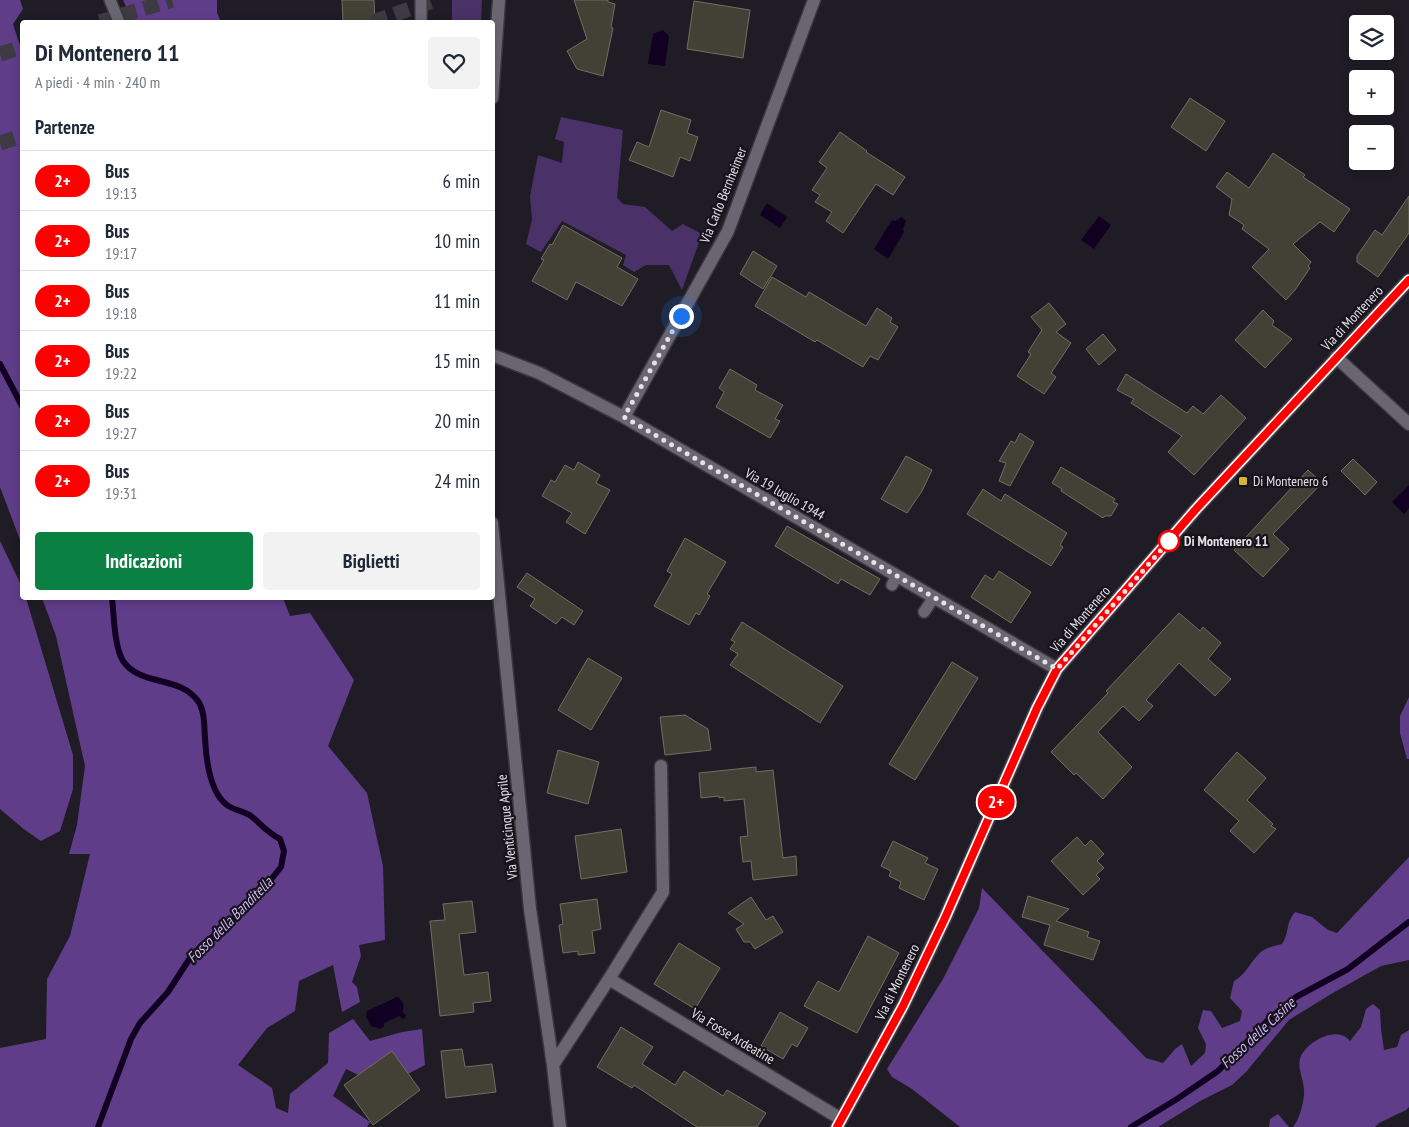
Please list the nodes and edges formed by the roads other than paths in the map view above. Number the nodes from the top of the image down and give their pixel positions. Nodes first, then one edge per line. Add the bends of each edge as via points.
1 (110, 0) edge
2 (421, 0) edge
3 (499, 0) edge
4 (814, 0) edge
5 (118, 20) edge
6 (422, 20) edge
7 (495, 56) edge
8 (1409, 280) edge
9 (495, 356) edge
10 (1336, 357) junction
11 (624, 417) junction
12 (1409, 424) edge
13 (495, 553) edge
14 (934, 597) junction
15 (924, 612) dead end
16 (1057, 669) junction
17 (662, 766) dead end
18 (609, 979) junction
19 (553, 1065) junction
20 (839, 1123) edge
21 (560, 1127) edge

1 - 5 lane
2 - 6 lane
3 - 7 street
4 - 11 street, Via Carlo Bernheimer via 728,231
8 - 10 street, Via di Montenero
9 - 11 street, Via 19 luglio 1944 via 538,373
10 - 12 street
10 - 16 street, Via di Montenero via 1197,508
11 - 14 street, Via 19 luglio 1944 via 895,580
13 - 19 street, Via Venticinque Aprile via 530,909
14 - 15 lane
14 - 16 street, Via 19 luglio 1944
16 - 20 street, Via di Montenero via 903,1006
17 - 18 street via 663,892
18 - 19 street
18 - 20 street, Via Fosse Ardeatine
19 - 21 street, Via Venticinque Aprile

